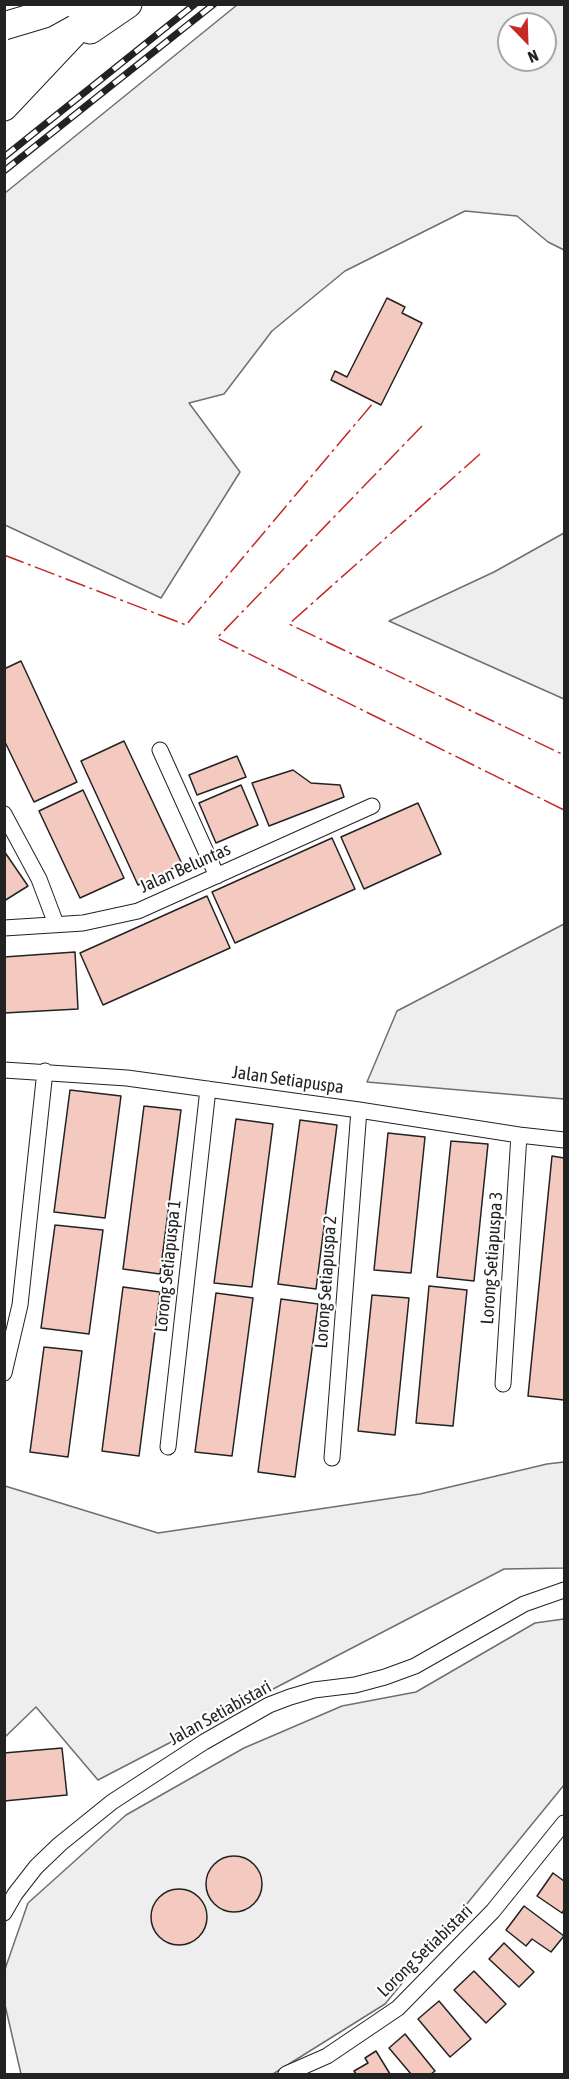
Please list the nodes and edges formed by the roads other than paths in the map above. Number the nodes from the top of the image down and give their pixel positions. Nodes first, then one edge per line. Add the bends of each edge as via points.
1 (42, 4) edge
2 (62, 4) edge
3 (71, 4) edge
4 (101, 4) edge
5 (128, 4) edge
6 (4, 26) edge
7 (4, 48) edge
8 (56, 52) junction
9 (4, 81) edge
10 (4, 107) edge
11 (160, 750) dead end
12 (372, 806) dead end
13 (4, 814) edge
14 (217, 876) junction
15 (56, 924) junction
16 (4, 928) edge
17 (4, 1070) edge
18 (45, 1071) junction
19 (208, 1089) junction
20 (359, 1110) junction
21 (519, 1135) junction
22 (564, 1140) edge
23 (4, 1373) edge
24 (503, 1384) dead end
25 (168, 1447) dead end
26 (332, 1458) dead end
27 (564, 1590) edge
28 (564, 1822) edge
29 (4, 1913) edge
30 (286, 2074) edge

1 - 7 highway
2 - 6 highway, bridge
3 - 9 highway
4 - 8 highway
5 - 8 highway
8 - 10 highway
11 - 14 street
12 - 14 street, Jalan Beluntas
13 - 15 street via 39,879
14 - 15 street, Jalan Beluntas via 138,910 83,923
15 - 16 street, Jalan Beluntas
17 - 18 street, Jalan Setiapuspa
18 - 19 street, Jalan Setiapuspa
18 - 23 street via 20,1305
19 - 20 street, Jalan Setiapuspa
19 - 25 street, Lorong Setiapuspa 1
20 - 21 street, Jalan Setiapuspa
20 - 26 street, Lorong Setiapuspa 2
21 - 22 street, Jalan Setiapuspa
21 - 24 street, Lorong Setiapuspa 3
27 - 29 street, Jalan Setiabistari via 524,1604 415,1666 355,1685 290,1697 204,1742 112,1802 60,1844 36,1867
28 - 30 street, Lorong Setiabistari via 493,1911 398,2008 327,2056

